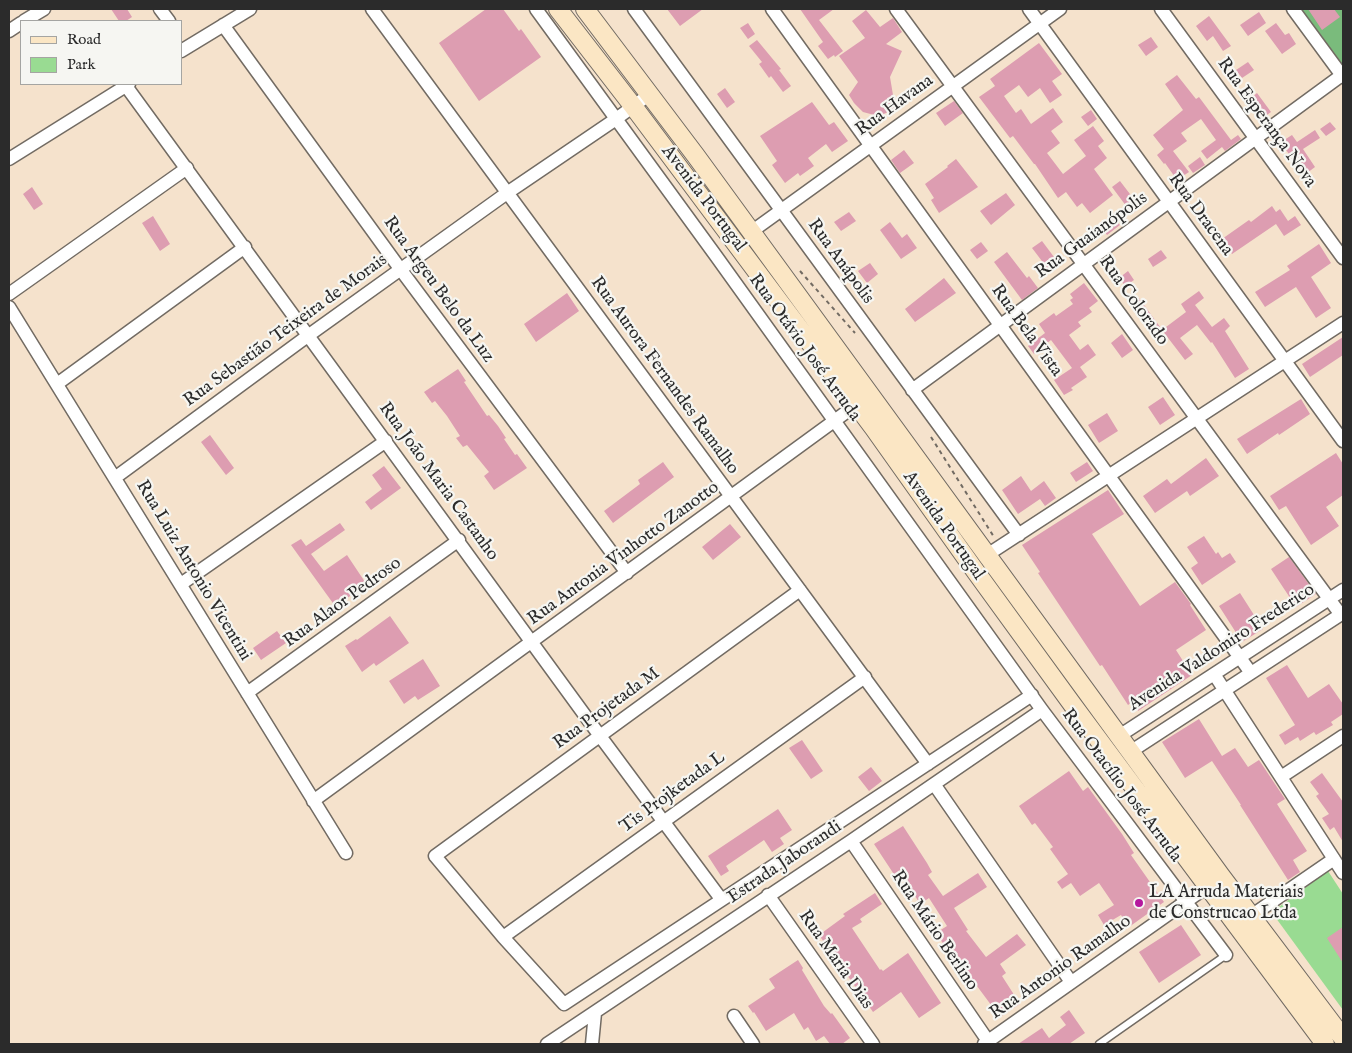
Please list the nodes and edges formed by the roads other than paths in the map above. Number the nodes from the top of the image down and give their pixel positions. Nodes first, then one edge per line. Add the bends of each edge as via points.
1 (44, 9) edge
2 (160, 9) edge
3 (250, 9) edge
4 (372, 9) edge
5 (536, 9) edge
6 (558, 9) edge
7 (585, 9) edge
8 (634, 9) edge
9 (772, 9) edge
10 (896, 9) edge
11 (1029, 9) edge
12 (1060, 9) edge
13 (1161, 9) edge
14 (1293, 9) edge
15 (26, 20) edge
16 (167, 20) edge
17 (20, 24) edge
18 (1040, 24) junction
19 (223, 25) junction
20 (9, 31) edge
21 (183, 47) edge
22 (1343, 76) edge
23 (128, 85) edge
24 (953, 86) junction
25 (650, 94) junction
26 (633, 106) junction
27 (616, 119) junction
28 (1256, 138) junction
29 (871, 145) junction
30 (9, 159) edge
31 (187, 168) junction
32 (508, 192) junction
33 (1169, 202) junction
34 (781, 210) junction
35 (751, 232) junction
36 (245, 247) junction
37 (1343, 258) edge
38 (1084, 264) junction
39 (402, 270) junction
40 (9, 294) edge
41 (9, 307) edge
42 (1343, 322) edge
43 (1001, 325) junction
44 (309, 335) junction
45 (1285, 360) junction
46 (58, 384) junction
47 (912, 390) junction
48 (856, 405) junction
49 (1197, 418) junction
50 (834, 421) junction
51 (386, 441) junction
52 (1343, 441) edge
53 (1110, 475) junction
54 (116, 478) junction
55 (731, 496) junction
56 (1019, 535) junction
57 (459, 540) junction
58 (987, 555) junction
59 (627, 573) junction
60 (180, 584) junction
61 (800, 590) junction
62 (1343, 590) edge
63 (1329, 599) junction
64 (1342, 614) edge
65 (533, 642) junction
66 (1240, 657) junction
67 (1251, 673) junction
68 (1214, 674) junction
69 (865, 677) junction
70 (1225, 690) junction
71 (247, 693) junction
72 (1032, 695) junction
73 (1042, 710) junction
74 (600, 736) junction
75 (1119, 736) junction
76 (1343, 736) edge
77 (1130, 752) junction
78 (928, 764) junction
79 (1281, 777) junction
80 (934, 784) junction
81 (313, 801) junction
82 (664, 821) junction
83 (851, 841) junction
84 (346, 853) dead end
85 (1334, 859) junction
86 (1343, 873) edge
87 (1208, 886) junction
88 (768, 895) junction
89 (721, 899) junction
90 (1186, 902) junction
91 (1251, 916) junction
92 (503, 938) junction
93 (1226, 955) joint
94 (1071, 982) junction
95 (595, 1012) junction
96 (734, 1016) dead end
97 (1343, 1038) edge
98 (986, 1043) edge
99 (547, 1044) edge
100 (592, 1044) edge
101 (753, 1044) edge
102 (873, 1044) edge
103 (1099, 1044) edge
104 (1326, 1044) edge

1 - 15 street
2 - 16 street
3 - 19 street
4 - 32 street, Rua Aurora Fernandes Ramalho
5 - 27 street, Rua Otávio José Arruda
6 - 26 main road, Avenida Portugal
7 - 25 main road, Avenida Portugal
8 - 34 street, Rua Anápolis
9 - 29 street, Rua Bela Vista
10 - 24 street, Rua Colorado
11 - 18 street, Rua Dracena
12 - 18 street, Rua Havana
13 - 28 street, Rua Esperança Nova
14 - 22 street
17 - 20 street
18 - 24 street, Rua Havana
18 - 33 street, Rua Dracena
19 - 21 street
19 - 39 street, Rua Argeu Belo da Luz
22 - 28 street, Rua Guaianópolis
23 - 30 street
23 - 31 street, Rua João Maria Castanho
24 - 29 street, Rua Havana
24 - 38 street, Rua Colorado
25 - 26 street, Rua Sebastião Teixeira de Morais
25 - 35 main road, Avenida Portugal
26 - 27 street, Rua Sebastião Teixeira de Morais
26 - 48 main road, Avenida Portugal
27 - 32 street, Rua Sebastião Teixeira de Morais
27 - 50 street, Rua Otávio José Arruda
28 - 33 street, Rua Guaianópolis
28 - 37 street, Rua Esperança Nova
29 - 34 street, Rua Havana
29 - 43 street, Rua Bela Vista
31 - 36 street, Rua João Maria Castanho
31 - 40 street
32 - 39 street, Rua Sebastião Teixeira de Morais
32 - 55 street, Rua Aurora Fernandes Ramalho
33 - 38 street, Rua Guaianópolis
33 - 45 street, Rua Dracena
34 - 35 street, Rua Havana
34 - 47 street, Rua Anápolis
35 - 58 main road, Avenida Portugal
36 - 44 street, Rua João Maria Castanho
36 - 46 street
38 - 43 street, Rua Guaianópolis
38 - 49 street, Rua Colorado
39 - 44 street, Rua Sebastião Teixeira de Morais
39 - 59 street, Rua Argeu Belo da Luz
41 - 46 street, Rua Luiz Antonio Vicentini
42 - 45 street
43 - 47 street, Rua Guaianópolis
43 - 53 street, Rua Bela Vista
44 - 51 street, Rua João Maria Castanho
44 - 54 street, Rua Sebastião Teixeira de Morais
45 - 49 street
45 - 52 street, Rua Dracena
46 - 54 street, Rua Luiz Antonio Vicentini
47 - 56 street, Rua Anápolis
48 - 50 street, Rua Antonia Vinhotto Zanotto
48 - 87 main road, Avenida Portugal
49 - 53 street
49 - 63 street, Rua Colorado
50 - 55 street, Rua Antonia Vinhotto Zanotto
50 - 72 street, Rua Otávio José Arruda
51 - 57 street, Rua João Maria Castanho
51 - 60 street
53 - 56 street
53 - 66 street, Rua Bela Vista
54 - 60 street, Rua Luiz Antonio Vicentini
55 - 59 street, Rua Antonia Vinhotto Zanotto
55 - 61 street, Rua Aurora Fernandes Ramalho
56 - 58 street
57 - 65 street, Rua João Maria Castanho
57 - 71 street, Rua Alaor Pedroso
58 - 75 main road, Avenida Portugal
59 - 65 street, Rua Antonia Vinhotto Zanotto
60 - 71 street, Rua Luiz Antonio Vicentini
61 - 69 street, Rua Aurora Fernandes Ramalho
61 - 74 street, Rua Projetada M
62 - 63 street, Avenida Valdomiro Frederico
63 - 64 street, Rua Colorado
63 - 66 street, Avenida Valdomiro Frederico
64 - 67 street, Avenida Valdomiro Frederico
65 - 74 street, Rua João Maria Castanho
65 - 81 street, Rua Antonia Vinhotto Zanotto
66 - 67 street, Rua Bela Vista
66 - 68 street, Avenida Valdomiro Frederico
67 - 70 street, Avenida Valdomiro Frederico
68 - 70 street
68 - 75 street, Avenida Valdomiro Frederico
69 - 78 street, Rua Aurora Fernandes Ramalho
69 - 82 street, Tis Projketada L
70 - 77 street, Avenida Valdomiro Frederico
70 - 79 street
71 - 81 street, Rua Luiz Antonio Vicentini
72 - 73 street, Rua Otávio José Arruda
72 - 78 street
73 - 80 street, Estrada Jaborandi
73 - 90 street, Rua Otacílio José Arruda
74 - 82 street, Rua João Maria Castanho
74 - 92 street, Rua Projetada M via 435,856
75 - 77 main road, Avenida Portugal
76 - 79 street
77 - 91 main road, Avenida Portugal
78 - 89 street
79 - 85 street
80 - 83 street, Estrada Jaborandi
80 - 94 street
81 - 84 street, Rua Luiz Antonio Vicentini
82 - 89 street, Rua João Maria Castanho
82 - 92 street, Tis Projketada L
83 - 88 street, Estrada Jaborandi
83 - 98 street, Rua Mário Berlino
85 - 86 street
85 - 91 street
87 - 90 street, Rua Antonio Ramalho
87 - 104 main road, Avenida Portugal
88 - 95 street, Estrada Jaborandi
88 - 102 street, Rua Maria Dias
89 - 92 street via 564,1004
90 - 93 street, Rua Otacílio José Arruda
90 - 94 street, Rua Antonio Ramalho
91 - 97 main road, Avenida Portugal
93 - 103 lane
94 - 98 street, Rua Antonio Ramalho
95 - 99 street, Estrada Jaborandi
95 - 100 street
96 - 101 street

